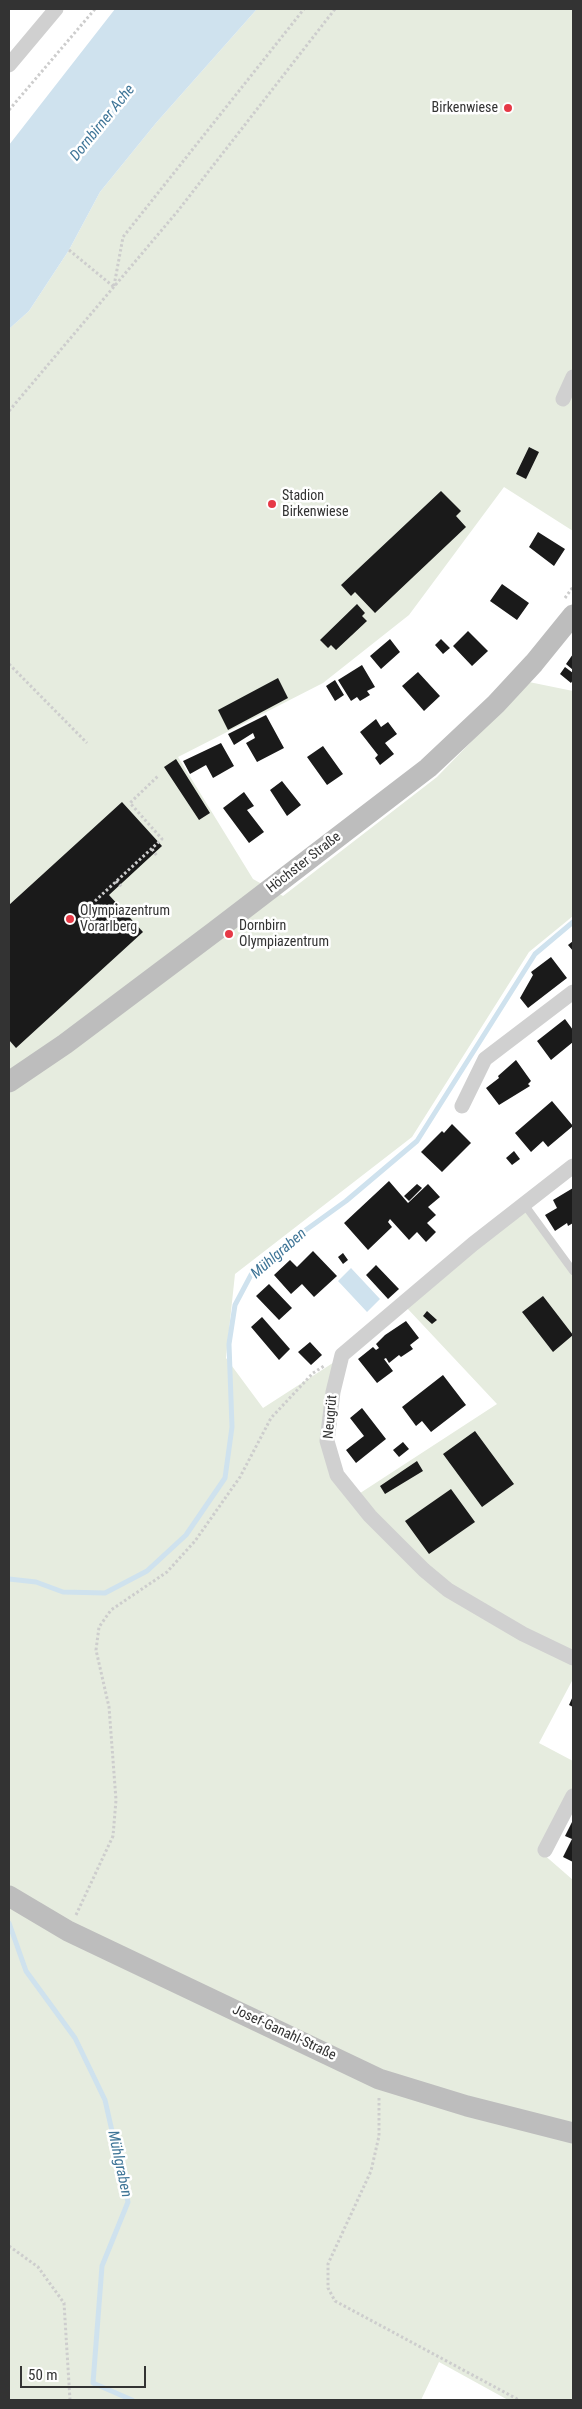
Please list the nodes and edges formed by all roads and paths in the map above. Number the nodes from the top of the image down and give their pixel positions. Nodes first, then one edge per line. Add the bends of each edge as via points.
1 (56, 9) edge
2 (95, 9) edge
3 (304, 9) edge
4 (335, 9) edge
5 (9, 65) edge
6 (9, 110) edge
7 (68, 250) dead end
8 (114, 287) junction
9 (573, 377) edge
10 (563, 399) dead end
11 (9, 411) edge
12 (573, 587) edge
13 (568, 608) edge
14 (9, 664) edge
15 (87, 743) dead end
16 (158, 776) dead end
17 (152, 849) junction
18 (157, 856) dead end
19 (116, 881) junction
20 (123, 888) dead end
21 (94, 901) dead end
22 (573, 992) edge
23 (9, 1082) edge
24 (462, 1106) dead end
25 (573, 1166) edge
26 (524, 1204) junction
27 (573, 1271) edge
28 (342, 1355) junction
29 (573, 1658) edge
30 (573, 1796) edge
31 (545, 1850) dead end
32 (9, 1896) edge
33 (68, 1931) junction
34 (379, 2079) junction
35 (573, 2133) edge
36 (9, 2246) edge
37 (70, 2400) edge
38 (519, 2400) edge

1 - 5 street
2 - 6 path
3 - 8 path via 122,237
4 - 8 path via 177,212
7 - 8 path
8 - 11 path
9 - 10 street
12 - 13 path
13 - 23 main road, Höchster Straße via 534,662 496,704 428,768 65,1044
14 - 15 path
16 - 17 path via 130,803 162,839
17 - 18 path
17 - 19 path
19 - 20 path
19 - 21 path
22 - 24 street via 485,1059
25 - 26 street
26 - 27 lane
26 - 28 street
28 - 29 street, Neugrüt via 333,1392 327,1441 337,1475 396,1544 448,1590 523,1634
28 - 33 path via 313,1373 271,1418 240,1477 195,1541 168,1572 112,1610 99,1627 96,1650 109,1708 115,1791 113,1836
30 - 31 street
32 - 33 main road, Josef-Ganahl-Straße
33 - 34 main road, Josef-Ganahl-Straße
34 - 35 main road, Josef-Ganahl-Straße
34 - 38 path via 379,2136 371,2171 328,2264 328,2288 335,2301
36 - 37 path via 38,2267 64,2303

